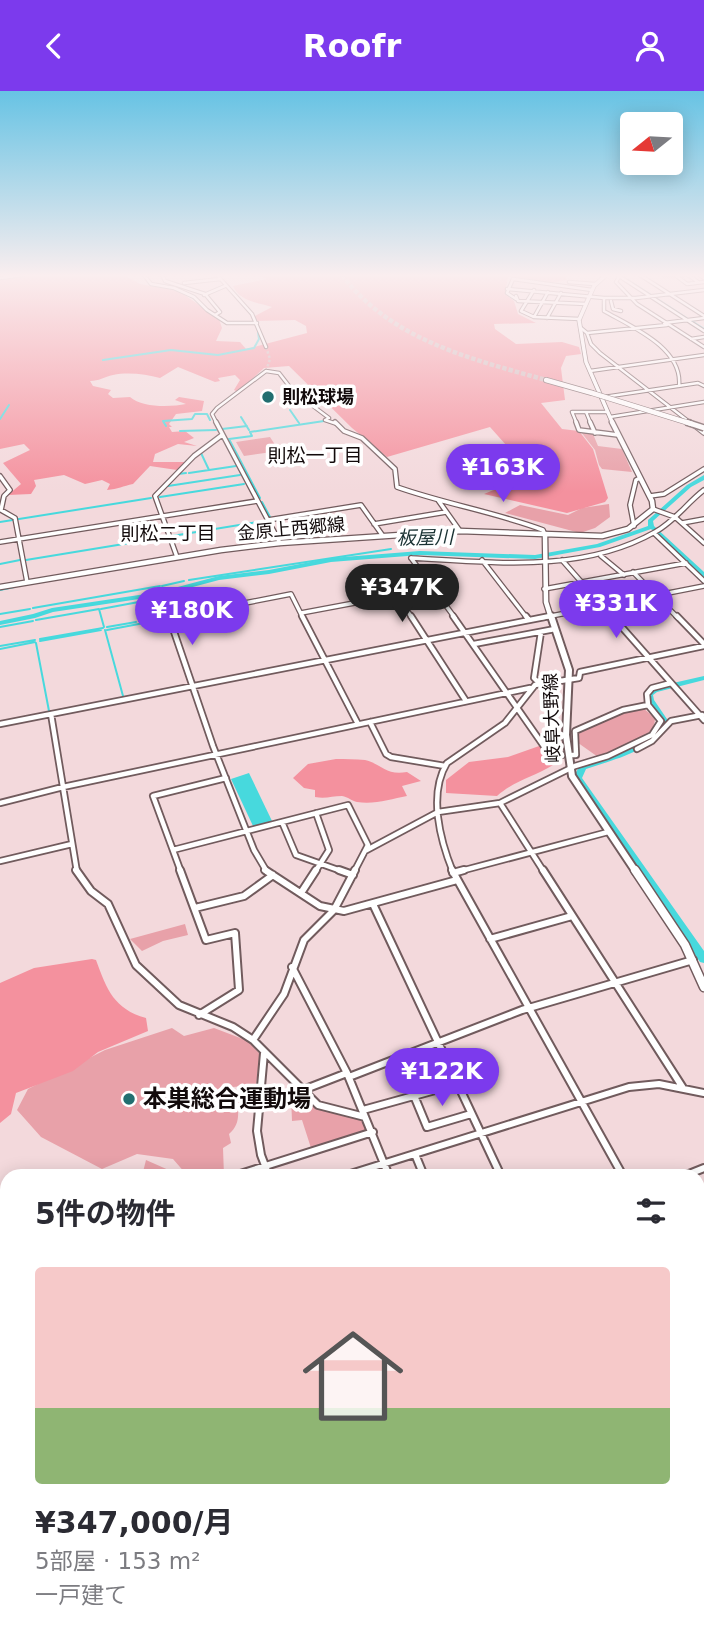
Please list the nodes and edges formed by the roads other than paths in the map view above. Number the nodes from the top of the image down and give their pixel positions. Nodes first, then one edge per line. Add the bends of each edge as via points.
1 (584, 347) edge
2 (595, 347) edge
3 (660, 347) edge
4 (704, 355) edge
5 (675, 359) junction
6 (618, 367) junction
7 (590, 371) junction
8 (546, 380) tunnel mouth
9 (679, 386) junction
10 (704, 386) edge
11 (649, 390) junction
12 (600, 397) junction
13 (704, 402) edge
14 (671, 407) junction
15 (586, 412) junction
16 (608, 414) junction
17 (704, 430) edge
18 (595, 433) junction
19 (222, 435) junction
20 (618, 435) junction
21 (704, 469) edge
22 (0, 476) edge
23 (640, 478) junction
24 (704, 490) edge
25 (698, 494) junction
26 (650, 496) junction
27 (704, 499) edge
28 (438, 500) junction
29 (257, 501) junction
30 (656, 510) junction
31 (446, 512) junction
32 (161, 516) junction
33 (673, 516) junction
34 (15, 519) joint
35 (704, 519) edge
36 (268, 520) junction
37 (682, 523) junction
38 (374, 524) junction
39 (634, 526) junction
40 (460, 531) junction
41 (654, 533) junction
42 (545, 535) junction
43 (383, 536) junction
44 (19, 539) junction
45 (0, 542) edge
46 (280, 543) junction
47 (704, 543) edge
48 (601, 555) junction
49 (177, 558) junction
50 (482, 560) junction
51 (546, 560) junction
52 (562, 560) junction
53 (685, 563) junction
54 (421, 571) junction
55 (633, 572) junction
56 (624, 575) junction
57 (704, 581) edge
58 (27, 582) junction
59 (582, 583) junction
60 (704, 586) edge
61 (0, 587) edge
62 (544, 590) junction
63 (397, 595) junction
64 (657, 596) junction
65 (602, 606) junction
66 (301, 613) junction
67 (551, 617) junction
68 (529, 621) junction
69 (555, 629) junction
70 (466, 632) junction
71 (541, 632) junction
72 (427, 640) junction
73 (474, 644) junction
74 (704, 645) edge
75 (648, 658) junction
76 (325, 659) junction
77 (566, 679) junction
78 (539, 683) junction
79 (671, 683) junction
80 (190, 686) junction
81 (531, 688) junction
82 (509, 692) junction
83 (466, 701) junction
84 (648, 705) junction
85 (519, 707) junction
86 (51, 714) junction
87 (703, 717) edge
88 (370, 722) junction
89 (0, 724) edge
90 (358, 725) junction
91 (566, 735) junction
92 (542, 741) junction
93 (637, 749) dead end
94 (216, 755) junction
95 (562, 755) dead end
96 (572, 755) dead end
97 (445, 766) junction
98 (569, 768) junction
99 (226, 778) junction
100 (63, 787) junction
101 (0, 803) edge
102 (500, 803) junction
103 (438, 812) junction
104 (316, 813) junction
105 (282, 822) junction
106 (248, 832) junction
107 (608, 832) junction
108 (72, 844) junction
109 (173, 850) junction
110 (365, 851) junction
111 (532, 852) junction
112 (0, 861) edge
113 (320, 865) junction
114 (453, 873) junction
115 (273, 875) junction
116 (353, 875) junction
117 (457, 880) junction
118 (301, 893) junction
119 (373, 904) junction
120 (195, 908) junction
121 (334, 910) junction
122 (572, 916) junction
123 (490, 939) junction
124 (694, 960) junction
125 (292, 967) junction
126 (615, 983) junction
127 (704, 987) edge
128 (529, 1008) junction
129 (199, 1015) junction
130 (253, 1040) junction
131 (440, 1043) junction
132 (264, 1053) junction
133 (348, 1075) junction
134 (457, 1084) junction
135 (683, 1088) junction
136 (303, 1090) junction
137 (704, 1093) edge
138 (415, 1098) junction
139 (581, 1102) junction
140 (364, 1113) junction
141 (471, 1114) junction
142 (373, 1132) junction
143 (481, 1134) junction
144 (415, 1154) junction
145 (385, 1163) junction
146 (266, 1164) junction
147 (253, 1169) edge
148 (267, 1169) edge
149 (366, 1169) edge
150 (387, 1169) edge
151 (421, 1169) edge
152 (498, 1169) edge
153 (619, 1169) edge

1 - 7 main road
2 - 6 street
3 - 5 street
4 - 5 street
5 - 6 street
5 - 9 street via 682,377
6 - 7 street
6 - 11 street
7 - 12 main road
8 - 17 highway, bridge
9 - 10 street
9 - 11 street
11 - 12 street
11 - 14 street
12 - 16 main road
13 - 14 street
14 - 16 street
14 - 17 street
15 - 16 street
15 - 18 street
15 - 18 street via 572,412 573,419 579,430
16 - 20 main road
18 - 20 street
19 - 28 street via 212,412 266,370 279,373 293,391 329,418 325,420 366,440 395,469 397,487
19 - 29 street
19 - 32 street via 155,496
20 - 23 main road
21 - 26 street via 664,494
22 - 34 street via 9,490 1,510
23 - 26 main road
23 - 39 street via 630,505
24 - 25 street
25 - 27 street
25 - 33 street
26 - 30 main road
28 - 31 street
28 - 42 street via 514,519 543,530
29 - 32 street
29 - 36 street
30 - 33 street
30 - 39 main road
31 - 38 street
31 - 40 street
32 - 44 street
32 - 49 street
33 - 37 street
33 - 41 street
34 - 44 street
35 - 37 street
36 - 38 street via 361,505
36 - 46 street
37 - 47 street
38 - 43 street
39 - 42 main road via 601,536
40 - 42 main road, 金原上西郷線
40 - 43 main road, 金原上西郷線
41 - 48 street
41 - 53 street
42 - 51 main road, 岐阜大野線
43 - 46 main road, 金原上西郷線
44 - 45 street
44 - 58 street
46 - 49 main road, 金原上西郷線
48 - 52 street
48 - 56 street
49 - 58 main road, 金原上西郷線
50 - 51 street
50 - 54 street via 411,558
50 - 68 street
51 - 52 street
51 - 62 main road, 岐阜大野線
52 - 59 street
53 - 55 street
53 - 57 street
54 - 63 street via 386,578
54 - 70 street
55 - 56 street
55 - 64 street
56 - 59 street
58 - 61 main road, 金原上西郷線
59 - 62 street
59 - 65 street
60 - 64 street
62 - 67 main road, 岐阜大野線
63 - 66 street
63 - 72 street
64 - 65 street
64 - 74 street
65 - 67 street
65 - 75 street
66 - 76 street
66 - 80 street via 291,594 169,617
67 - 68 street
67 - 69 main road, 岐阜大野線
68 - 70 street
69 - 71 street
69 - 77 main road, 岐阜大野線 via 569,670
70 - 72 street
70 - 73 street
71 - 73 street
71 - 78 street via 534,678
72 - 76 street
72 - 83 street
73 - 82 street
74 - 75 street
75 - 77 street
75 - 79 street
76 - 80 street
76 - 90 street
77 - 78 street
77 - 91 main road, 岐阜大野線
78 - 81 street
79 - 84 street via 652,688
79 - 87 street
80 - 86 street
80 - 94 street
81 - 82 street
81 - 85 street
82 - 83 street
82 - 85 street
83 - 88 street
84 - 96 street via 623,710 575,731 576,755
84 - 98 street via 661,721 652,735
85 - 92 street
85 - 97 street via 493,733
86 - 89 street
86 - 100 street
87 - 93 street via 676,720 656,740
88 - 90 street
88 - 97 street via 391,757
90 - 94 street
91 - 92 street
91 - 98 main road, 岐阜大野線
92 - 95 street via 550,755
94 - 99 street
94 - 100 street
97 - 103 street
98 - 102 street
98 - 107 main road, 岐阜大野線
99 - 106 street
99 - 109 street via 153,796
100 - 101 street
100 - 108 street
102 - 103 street
102 - 111 street
103 - 110 street
103 - 114 street via 443,852
104 - 105 street
104 - 110 street via 348,805 368,845
104 - 113 street via 329,846
105 - 106 street
105 - 113 street via 296,855
106 - 109 street
106 - 115 street via 261,864
107 - 111 street
107 - 124 main road, 岐阜大野線
108 - 112 street
108 - 129 street via 75,869 108,904 136,965 179,1005
109 - 120 street
110 - 116 street
111 - 114 street
111 - 122 street
113 - 116 street
113 - 118 street
114 - 117 street
115 - 118 street
115 - 120 street via 244,896
116 - 121 street
117 - 119 street
117 - 123 street
118 - 121 street
119 - 121 street
119 - 131 street
120 - 129 street via 206,940 235,933 238,950 239,990
121 - 125 street via 303,940
122 - 123 street
122 - 126 street
123 - 128 street
124 - 126 street
124 - 127 main road, 岐阜大野線
125 - 130 street via 284,994
125 - 133 street
126 - 128 street
126 - 135 street
128 - 131 street
128 - 139 street
129 - 130 street
130 - 132 street
131 - 133 street
131 - 134 street
132 - 136 street
132 - 146 street via 257,1123
133 - 136 street
133 - 140 street
134 - 138 street
134 - 141 street
135 - 137 street
135 - 139 street via 642,1085
136 - 140 street via 318,1105
138 - 140 street
138 - 141 street via 427,1127
139 - 143 street
139 - 153 street
140 - 142 street
141 - 143 street
142 - 145 street
142 - 146 street
143 - 144 street
143 - 152 street
144 - 145 street
144 - 151 street
145 - 149 street
145 - 150 street
146 - 147 street
146 - 148 street

